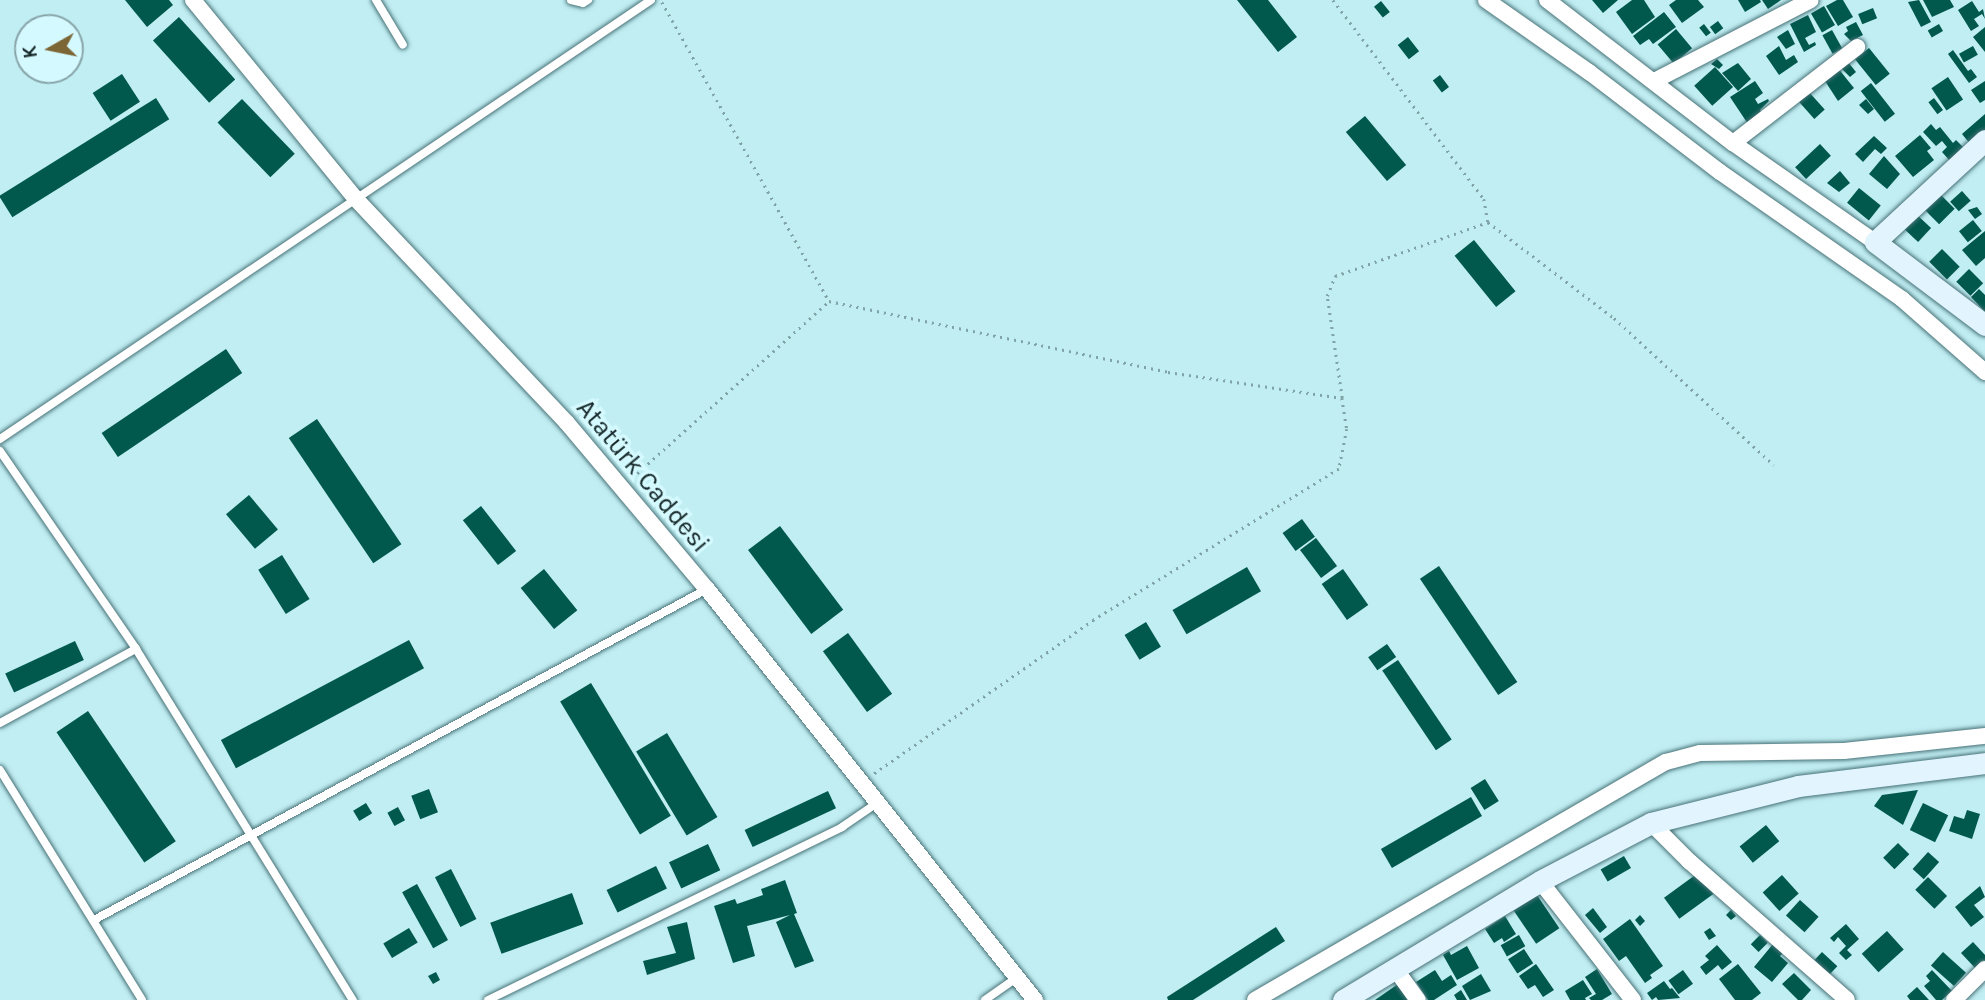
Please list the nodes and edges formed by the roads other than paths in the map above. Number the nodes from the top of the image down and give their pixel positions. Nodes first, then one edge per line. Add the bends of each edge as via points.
1 (193, 0) edge
2 (376, 0) edge
3 (571, 0) edge
4 (588, 0) edge
5 (651, 0) edge
6 (1486, 0) edge
7 (1547, 0) edge
8 (1811, 0) edge
9 (403, 46) dead end
10 (1857, 47) dead end
11 (1656, 80) junction
12 (1985, 140) edge
13 (1734, 143) junction
14 (355, 198) junction
15 (1875, 242) junction
16 (1985, 325) edge
17 (1985, 372) edge
18 (0, 439) edge
19 (0, 451) edge
20 (707, 589) junction
21 (136, 649) junction
22 (0, 723) edge
23 (1985, 736) edge
24 (1985, 763) edge
25 (0, 770) edge
26 (877, 803) junction
27 (1651, 823) junction
28 (252, 837) junction
29 (1540, 881) junction
30 (94, 920) junction
31 (1985, 969) edge
32 (1396, 970) junction
33 (1020, 977) junction
34 (1631, 999) edge
35 (1842, 999) edge
36 (142, 1000) edge
37 (353, 1000) edge
38 (488, 1000) edge
39 (985, 1000) edge
40 (1035, 1000) edge
41 (1255, 1000) edge
42 (1343, 1000) edge
43 (1418, 1000) edge
44 (1954, 1000) edge

1 - 14 street, Atatürk Caddesi
2 - 9 lane
3 - 4 lane
5 - 14 lane
6 - 17 street via 1902,299
7 - 11 street
8 - 11 street
10 - 13 street
11 - 13 street
12 - 15 street
13 - 15 street
14 - 18 lane
14 - 20 street, Atatürk Caddesi via 567,423
15 - 16 street
19 - 21 lane
20 - 26 street, Atatürk Caddesi
20 - 28 lane
21 - 22 lane
21 - 28 lane
23 - 41 street via 1844,751 1700,753 1667,762
24 - 27 street via 1798,786
25 - 30 lane
26 - 33 street, Atatürk Caddesi
26 - 38 lane via 842,827
27 - 29 street
27 - 35 street
28 - 30 lane
28 - 37 lane
29 - 32 street
29 - 34 street
30 - 36 lane
31 - 44 street
32 - 42 street
32 - 43 street
33 - 39 lane
33 - 40 street, Atatürk Caddesi

